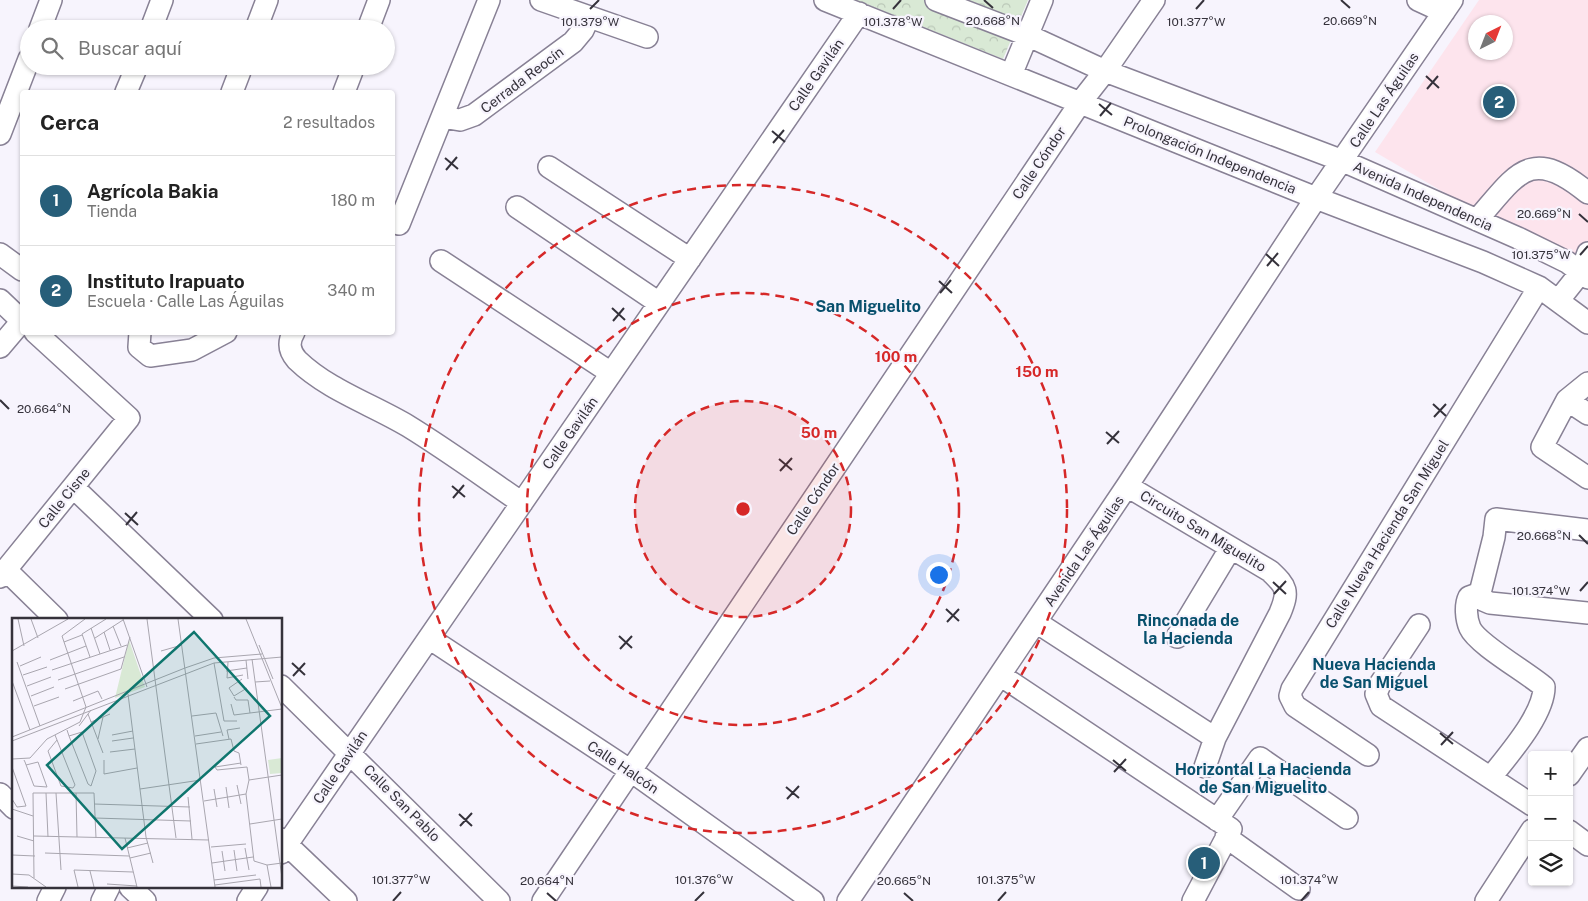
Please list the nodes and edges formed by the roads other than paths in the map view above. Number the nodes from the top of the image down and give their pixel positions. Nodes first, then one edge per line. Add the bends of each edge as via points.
1 (52, 0) edge
2 (162, 0) edge
3 (267, 0) edge
4 (379, 0) edge
5 (489, 0) edge
6 (541, 0) edge
7 (825, 0) edge
8 (936, 0) edge
9 (1042, 0) edge
10 (1154, 0) edge
11 (1418, 0) edge
12 (1448, 6) edge
13 (859, 13) junction
14 (588, 17) junction
15 (44, 20) edge
16 (154, 20) edge
17 (259, 20) edge
18 (371, 20) edge
19 (1027, 35) junction
20 (647, 37) dead end
21 (1106, 71) junction
22 (23, 75) edge
23 (133, 75) edge
24 (239, 75) edge
25 (351, 75) edge
26 (1012, 75) junction
27 (127, 90) edge
28 (233, 90) edge
29 (345, 90) edge
30 (1080, 103) junction
31 (442, 117) junction
32 (0, 134) edge
33 (1343, 160) junction
34 (549, 167) dead end
35 (1588, 193) edge
36 (1316, 198) junction
37 (517, 207) dead end
38 (1477, 220) junction
39 (399, 224) dead end
40 (0, 254) edge
41 (690, 259) junction
42 (441, 261) dead end
43 (1586, 268) edge
44 (20, 269) edge
45 (1539, 287) junction
46 (0, 300) edge
47 (1558, 301) junction
48 (659, 303) junction
49 (20, 319) edge
50 (20, 323) edge
51 (1588, 323) edge
52 (38, 335) edge
53 (140, 335) edge
54 (220, 335) edge
55 (292, 335) edge
56 (0, 347) edge
57 (611, 373) junction
58 (1588, 383) edge
59 (1567, 400) junction
60 (1588, 414) edge
61 (1588, 478) edge
62 (1127, 486) junction
63 (73, 487) junction
64 (522, 503) junction
65 (1588, 530) edge
66 (1230, 550) junction
67 (3, 573) edge
68 (1485, 598) junction
69 (1588, 613) edge
70 (55, 618) edge
71 (210, 618) edge
72 (1036, 622) junction
73 (1419, 625) dead end
74 (1177, 637) dead end
75 (429, 638) junction
76 (1000, 675) junction
77 (282, 687) edge
78 (1216, 738) junction
79 (1588, 748) edge
80 (351, 752) junction
81 (1368, 755) dead end
82 (1205, 767) dead end
83 (1573, 769) edge
84 (631, 771) junction
85 (1491, 778) junction
86 (0, 794) edge
87 (1528, 802) edge
88 (12, 806) edge
89 (1348, 818) dead end
90 (1222, 829) junction
91 (1573, 834) edge
92 (1528, 836) edge
93 (1588, 844) edge
94 (283, 846) edge
95 (54, 888) edge
96 (108, 888) edge
97 (131, 888) edge
98 (256, 888) edge
99 (1299, 889) dead end
100 (48, 901) edge
101 (102, 901) edge
102 (145, 901) edge
103 (248, 901) edge
104 (346, 901) edge
105 (499, 901) edge
106 (543, 901) edge
107 (814, 901) edge
108 (848, 901) edge
109 (1194, 901) edge
110 (1486, 901) edge

1 - 15 street
2 - 16 street
3 - 17 street
4 - 18 street
5 - 31 street
6 - 14 street
7 - 13 street, Prolongación Independencia
8 - 19 street
9 - 19 street
10 - 21 street, Calle Cóndor
11 - 12 street
12 - 33 street, Calle Las Águilas
13 - 26 street, Prolongación Independencia
13 - 41 street, Calle Gavilán
14 - 20 street
14 - 31 street, Cerrada Reocín via 573,42 474,116 460,120
19 - 21 street
19 - 26 street
21 - 30 street, Calle Cóndor
21 - 33 street, Avenida Independencia
22 - 32 street
23 - 27 street
24 - 28 street
25 - 29 street
26 - 30 street, Prolongación Independencia
30 - 36 street, Prolongación Independencia
30 - 84 street, Calle Cóndor
31 - 39 street
33 - 36 street, Calle Las Águilas
33 - 38 street, Avenida Independencia
34 - 41 street
35 - 38 street via 1549,169 1533,168 1514,176
36 - 45 street
36 - 62 street, Avenida Las Águilas
37 - 48 street
38 - 43 street, Avenida Independencia via 1566,262
40 - 44 street
41 - 48 street, Calle Gavilán
42 - 57 street
43 - 47 street
45 - 47 street
45 - 81 street, Calle Nueva Hacienda San Miguel via 1292,689 1290,696 1295,706
46 - 49 street
47 - 51 street
48 - 57 street, Calle Gavilán
50 - 56 street
52 - 63 street, Calle Cisne via 129,418
53 - 54 street via 139,347 150,356 192,350
55 - 64 street via 290,348 296,358 324,381 407,426
57 - 64 street, Calle Gavilán
58 - 59 street
59 - 60 street
59 - 61 street via 1542,447
62 - 66 street, Circuito San Miguelito
62 - 72 street, Avenida Las Águilas
63 - 67 street, Calle Cisne
63 - 71 street
64 - 75 street, Calle Gavilán
65 - 68 street via 1496,519
66 - 74 street
66 - 78 street, Circuito San Miguelito via 1270,572 1283,584 1287,596
67 - 70 street
68 - 69 street
68 - 85 street via 1469,597 1466,603 1470,629 1544,687 1543,701
72 - 76 street, Avenida Las Águilas
72 - 78 street
73 - 85 street via 1380,684 1376,694 1381,706
75 - 80 street, Calle Gavilán
75 - 84 street, Calle Halcón
76 - 90 street
76 - 108 street, Avenida Las Águilas
77 - 80 street, Calle San Pablo
78 - 82 street, Circuito San Miguelito
79 - 83 street
80 - 94 street, Calle Gavilán
80 - 105 street, Calle San Pablo
84 - 106 street, Calle Cóndor
84 - 107 street, Calle Halcón
85 - 87 street
86 - 88 street
89 - 90 street via 1260,758
90 - 99 street
90 - 109 street
91 - 93 street
92 - 110 street
94 - 104 street
95 - 100 street
96 - 101 street
97 - 102 street
98 - 103 street

